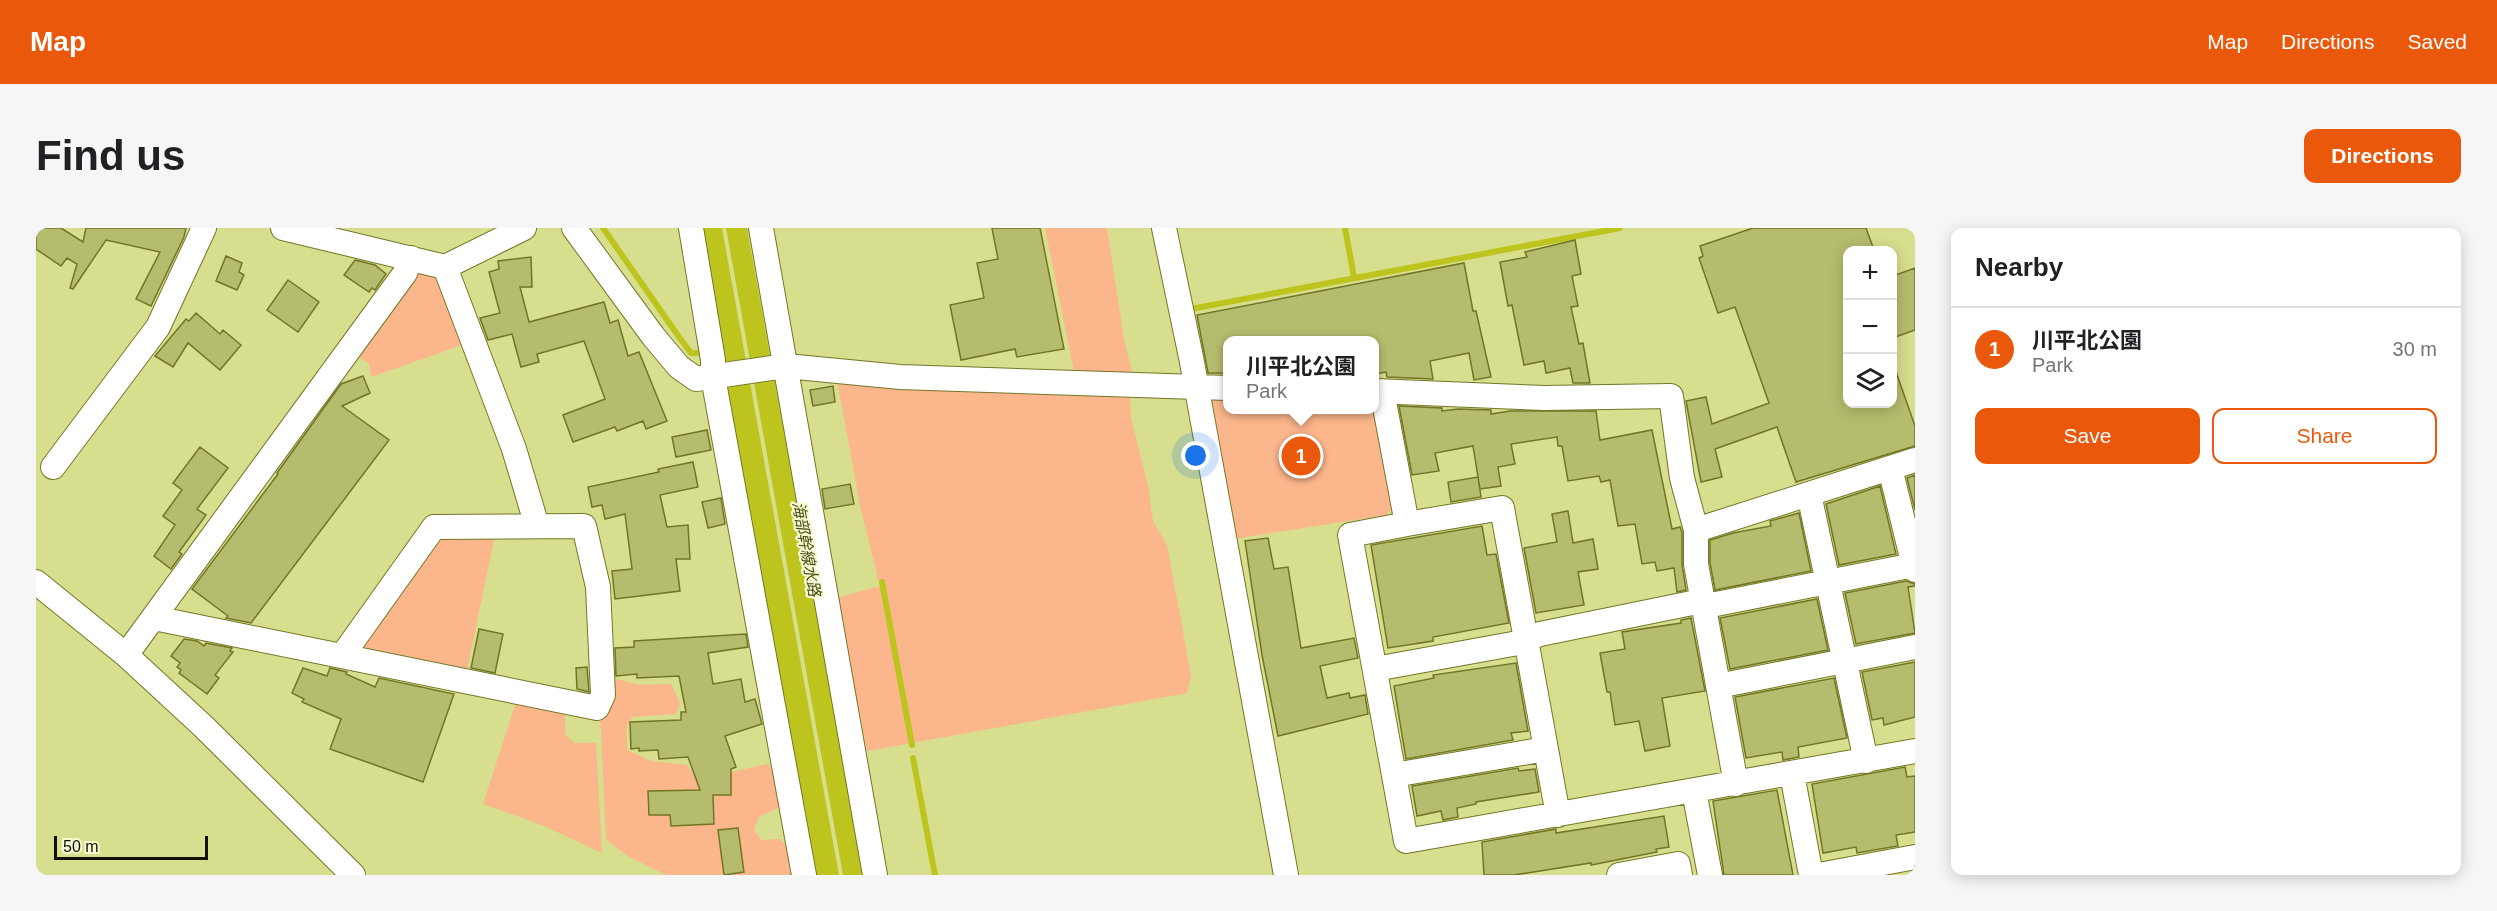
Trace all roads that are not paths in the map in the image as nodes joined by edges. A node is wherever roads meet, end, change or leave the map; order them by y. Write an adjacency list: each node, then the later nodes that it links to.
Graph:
1 (204, 228): 17 (street)
2 (283, 228): 8 (street)
3 (524, 228): 9 (street)
4 (574, 228): 11 (street)
5 (691, 228): 11 (street)
6 (761, 228): 10 (street)
7 (1164, 228): 12 (street)
8 (411, 258): 9 (street); 27 (street)
9 (445, 267): 21 (street)
10 (782, 367): 11 (street); 12 (street); 46 (street)
11 (713, 377): 45 (street)
12 (1195, 387): 13 (street); 47 (street)
13 (1223, 388)
14 (1379, 391): 22 (street)
15 (1379, 396): 20 (street)
16 (1915, 460): 18 (street)
17 (53, 467)
18 (1890, 468): 19 (street); 23 (street)
19 (1809, 494): 22 (street); 25 (street)
20 (1407, 524): 28 (street); 33 (street)
21 (537, 526): 31 (street); 31 (street)
22 (1696, 530): 26 (street)
23 (1914, 568): 25 (street)
24 (36, 582): 30 (street)
25 (1828, 582): 26 (street); 32 (street)
26 (1703, 604): 28 (street); 34 (street)
27 (154, 618): 30 (street); 31 (street)
28 (1526, 640): 33 (street); 35 (street)
29 (1915, 647): 32 (street)
30 (126, 655): 44 (street)
31 (342, 656)
32 (1845, 661): 34 (street); 37 (street)
33 (1375, 669): 39 (street)
34 (1718, 686): 40 (street)
35 (1546, 749): 39 (street); 42 (street)
36 (1915, 752): 37 (street)
37 (1866, 761): 38 (street)
38 (1792, 774): 40 (street); 51 (street)
39 (1394, 775): 42 (street)
40 (1736, 784): 41 (street)
41 (1694, 791): 42 (street); 50 (street)
42 (1558, 815)
43 (1915, 857): 52 (street)
44 (353, 875)
45 (804, 875)
46 (875, 875)
47 (1286, 875)
48 (1619, 875): 49 (street)
49 (1680, 875)
50 (1710, 875)
51 (1811, 875)
52 (1819, 875)

